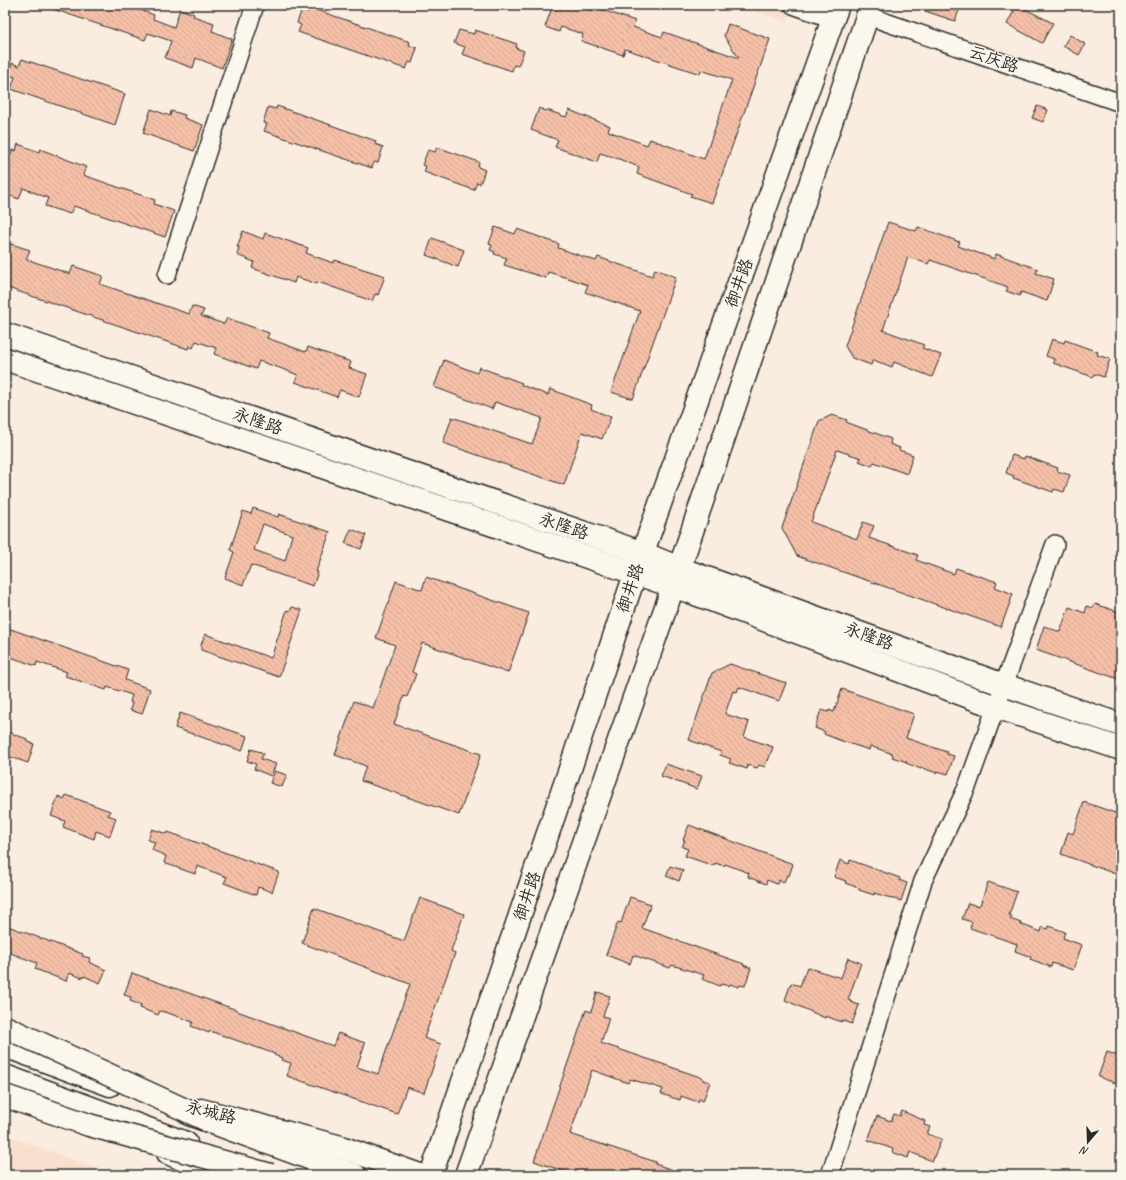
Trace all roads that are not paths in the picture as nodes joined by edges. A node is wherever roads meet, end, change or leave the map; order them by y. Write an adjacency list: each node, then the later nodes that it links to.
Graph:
1 (254, 5): 6 (street)
2 (794, 5): 4 (street)
3 (869, 10): 5 (street, 云庆路); 12 (main road, 御井路)
4 (836, 12): 10 (main road, 御井路)
5 (1121, 103)
6 (167, 274)
7 (5, 334): 10 (main road, 永隆路)
8 (5, 359): 11 (main road, 永隆路)
9 (1055, 544): 13 (street)
10 (643, 553): 11 (main road, 御井路); 12 (main road, 永隆路)
11 (635, 574): 12 (main road, 永隆路); 28 (main road, 御井路)
12 (676, 578): 13 (main road, 永隆路); 14 (main road, 永隆路); 29 (main road, 御井路)
13 (1004, 685): 14 (street); 15 (main road, 永隆路)
14 (996, 707): 16 (main road, 永隆路); 30 (street)
15 (1121, 725)
16 (1121, 749)
17 (5, 1027): 23 (main road, bridge)
18 (5, 1043): 27 (main road, 永城路)
19 (5, 1046): 23 (main road, bridge)
20 (5, 1076): 25 (main road, bridge)
21 (5, 1084): 24 (main road)
22 (5, 1096): 25 (main road, bridge)
23 (206, 1120): 26 (main road)
24 (216, 1175)
25 (272, 1175)
26 (355, 1175)
27 (420, 1175)
28 (432, 1175)
29 (466, 1175)
30 (830, 1175)

